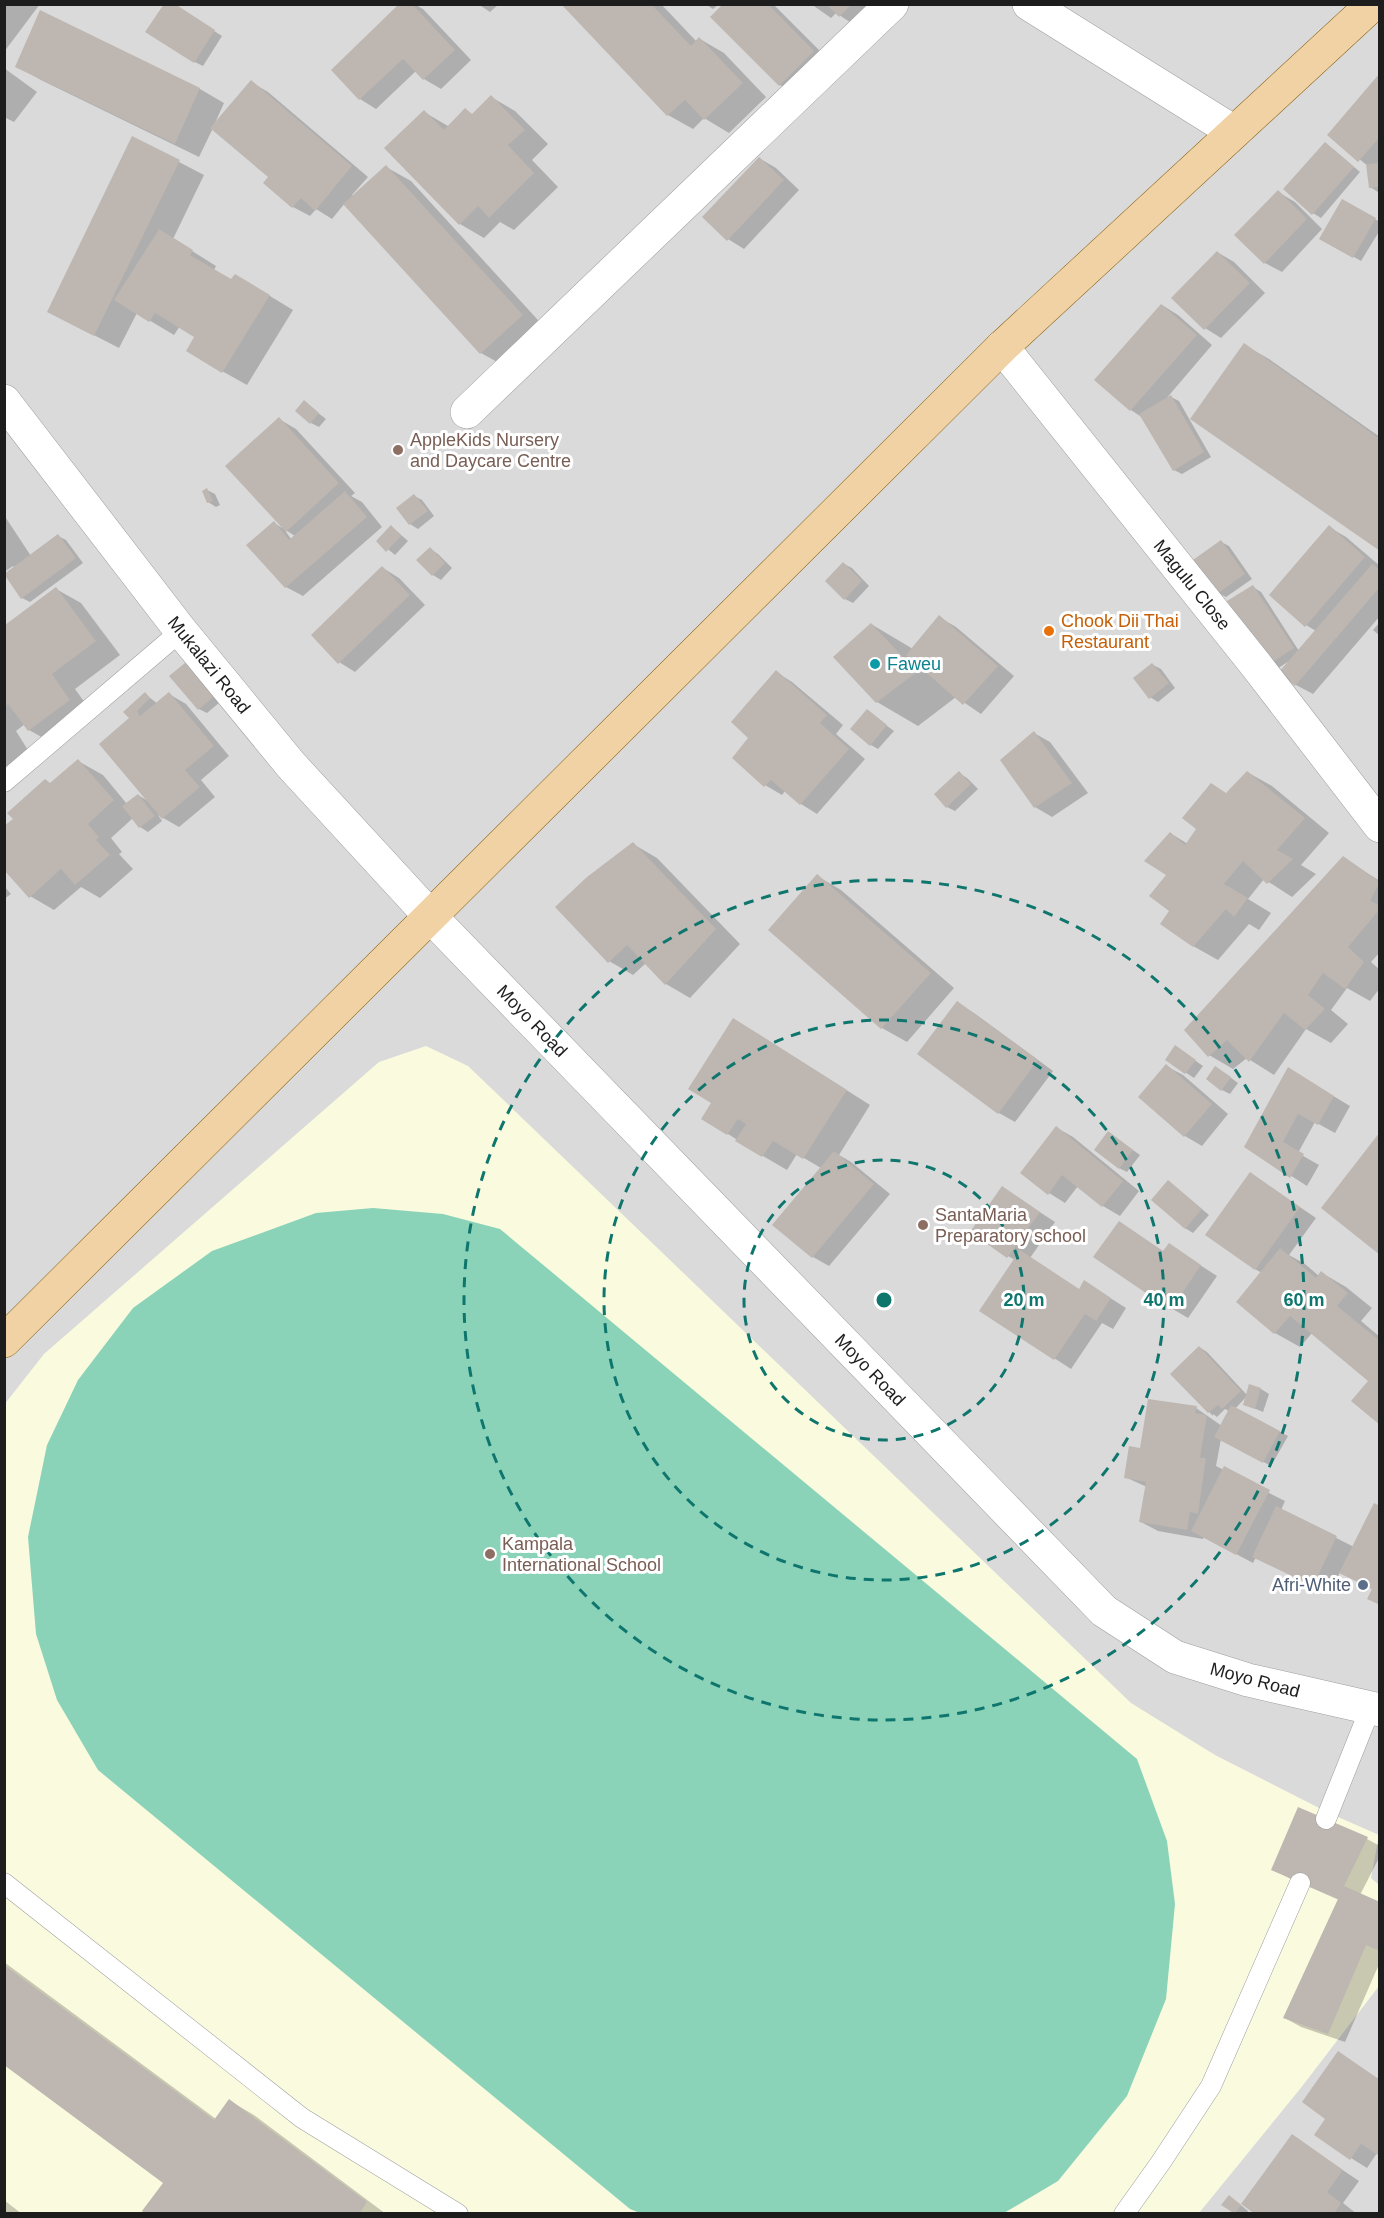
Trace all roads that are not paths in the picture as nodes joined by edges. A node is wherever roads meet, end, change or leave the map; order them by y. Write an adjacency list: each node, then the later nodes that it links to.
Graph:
1 (892, 4): 7 (street)
2 (1029, 4): 4 (street)
3 (1373, 4): 4 (main road)
4 (1234, 132): 5 (main road)
5 (1002, 346): 10 (street, Magulu Close); 11 (main road)
6 (4, 401): 8 (street, Mukalazi Road)
7 (467, 412)
8 (181, 631): 9 (lane); 11 (street, Mukalazi Road)
9 (4, 782)
10 (1380, 826)
11 (430, 916): 12 (main road); 13 (street, Moyo Road)
12 (4, 1341)
13 (1375, 1710): 14 (lane)
14 (1326, 1819)
15 (4, 1883): 17 (lane)
16 (1300, 1883): 18 (lane)
17 (459, 2214)
18 (1124, 2214)

